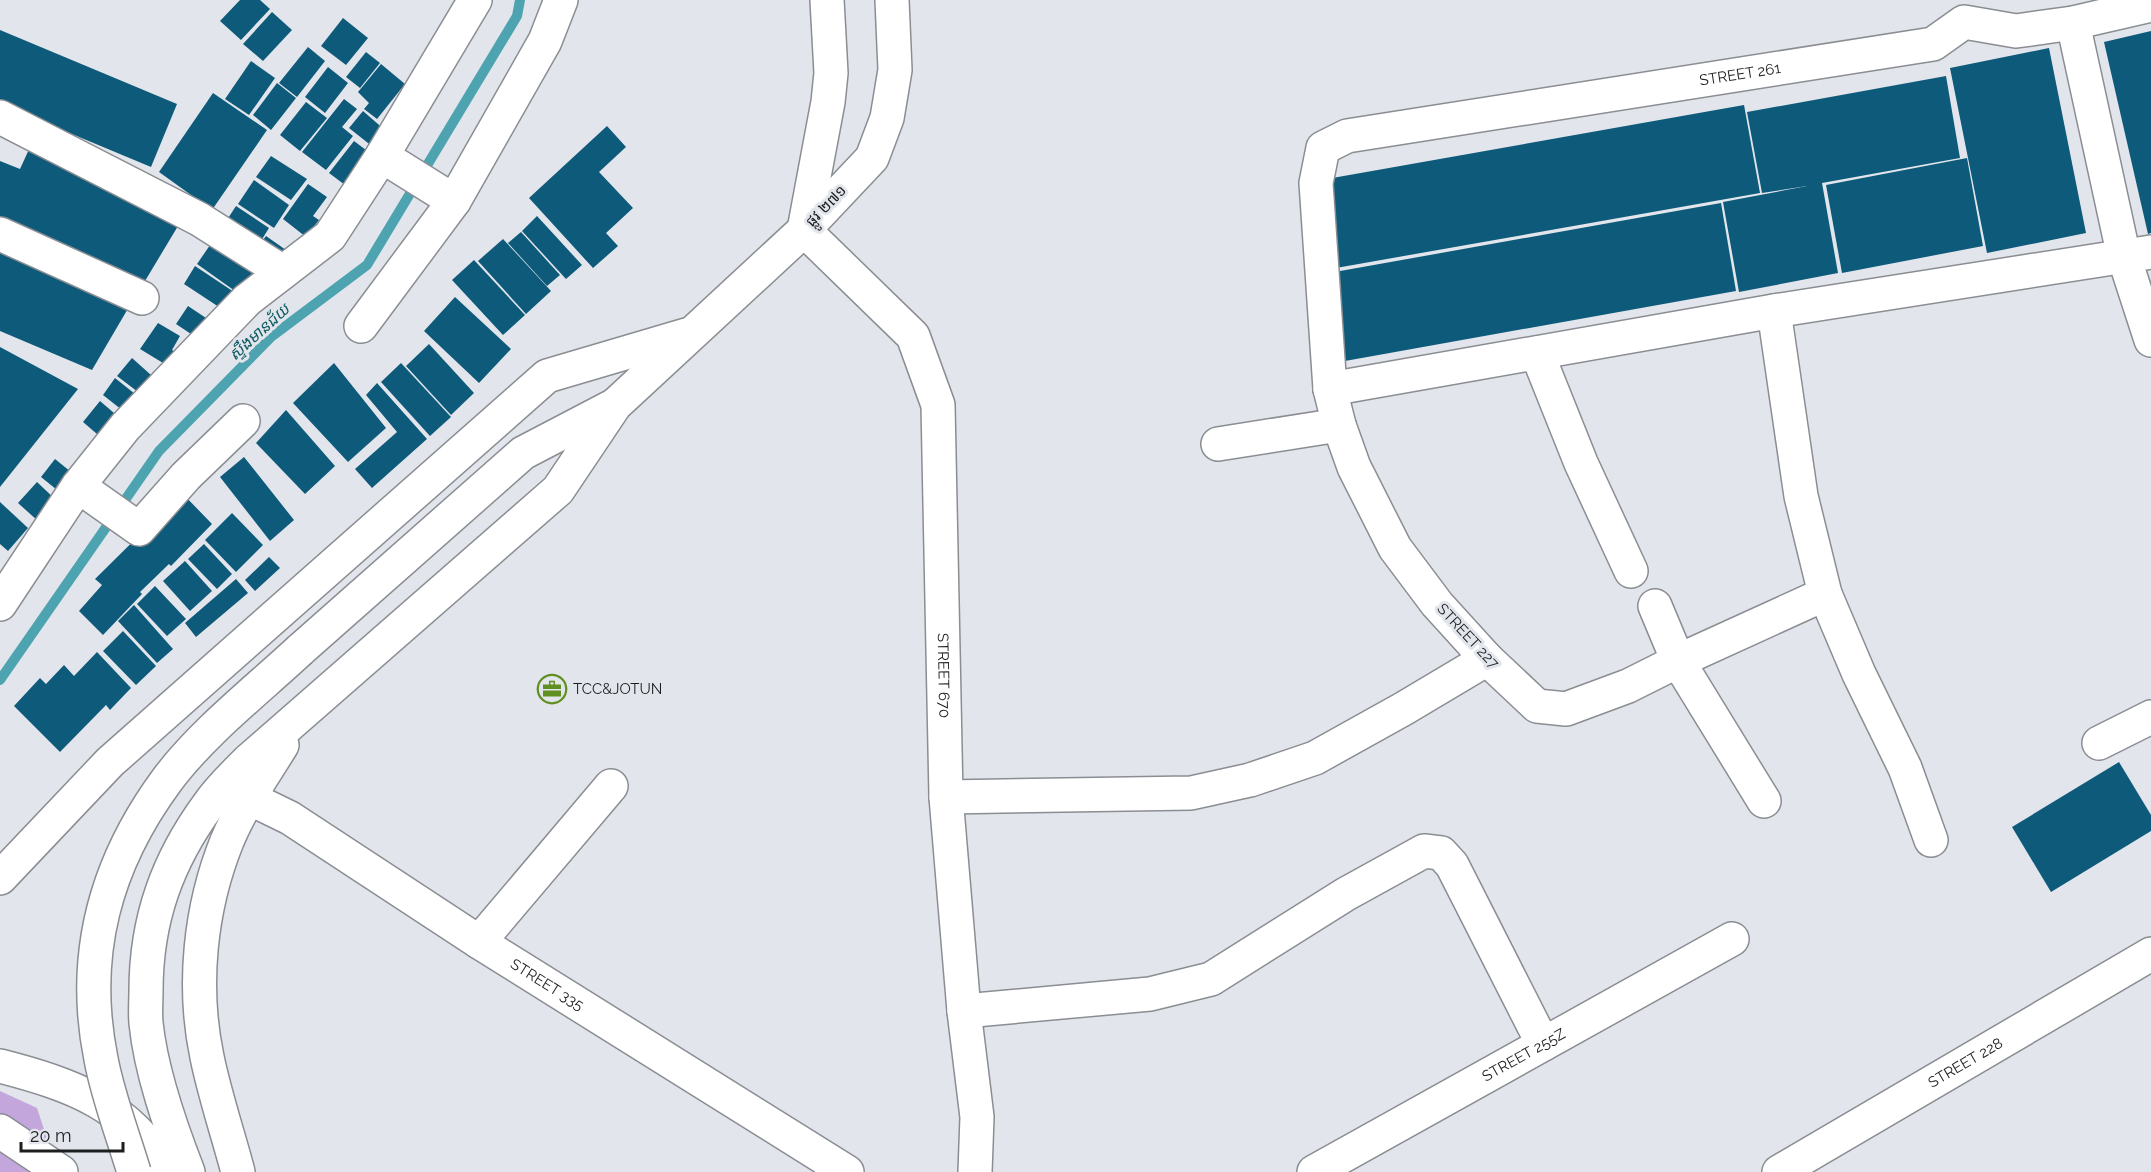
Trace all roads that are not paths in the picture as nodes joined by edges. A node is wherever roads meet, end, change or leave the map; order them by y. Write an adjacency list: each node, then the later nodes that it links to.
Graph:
1 (475, 0): 10 (street)
2 (561, 0): 11 (street)
3 (827, 0): 12 (street, ផ្លូវ ២៧១)
4 (892, 0): 12 (street, ផ្លូវ ២៧១)
5 (2151, 5): 7 (street, STREET 261)
6 (1960, 11): 7 (street, STREET 261); 9 (street, STREET 261)
7 (2073, 23): 14 (street)
8 (0, 117): 15 (street)
9 (1323, 148): 22 (street, STREET 227)
10 (391, 162): 11 (street); 15 (street)
11 (445, 195): 18 (street)
12 (804, 230): 19 (street); 38 (street, STREET 670)
13 (0, 234): 16 (street)
14 (2137, 255): 17 (street); 20 (street)
15 (283, 272): 27 (street)
16 (142, 298)
17 (1774, 311): 21 (street); 29 (street)
18 (361, 326)
19 (693, 333): 23 (street); 42 (street)
20 (2151, 340)
21 (1537, 353): 22 (street); 28 (street)
22 (1330, 389): 25 (street, STREET 227)
23 (615, 405): 34 (street); 51 (street, bridge)
24 (243, 421): 27 (street)
25 (1339, 425): 26 (street); 32 (street, STREET 227)
26 (1218, 444)
27 (86, 492): 30 (street)
28 (1631, 572)
29 (1825, 594): 33 (street, STREET 227); 41 (street)
30 (0, 604)
31 (1655, 606): 33 (street)
32 (1487, 659): 33 (street, STREET 227); 38 (street)
33 (1678, 661): 40 (street)
34 (303, 711): 39 (street); 53 (street)
35 (2151, 717): 36 (street)
36 (2099, 743)
37 (611, 786): 44 (street)
38 (946, 797): 46 (street, STREET 670)
39 (249, 798): 44 (street, STREET 335); 54 (street)
40 (1764, 801)
41 (1931, 840)
42 (0, 878)
43 (1732, 939): 47 (street, STREET 255Z)
44 (479, 942): 55 (street, STREET 335)
45 (2151, 954): 58 (street, STREET 228)
46 (964, 1011): 47 (street); 56 (street, STREET 670)
47 (1543, 1044): 57 (street, STREET 255Z)
48 (0, 1066): 52 (street)
49 (0, 1131): 50 (street)
50 (61, 1172)
51 (134, 1172)
52 (168, 1172)
53 (188, 1172)
54 (238, 1172)
55 (847, 1172)
56 (975, 1172)
57 (1314, 1172)
58 (1779, 1172)

